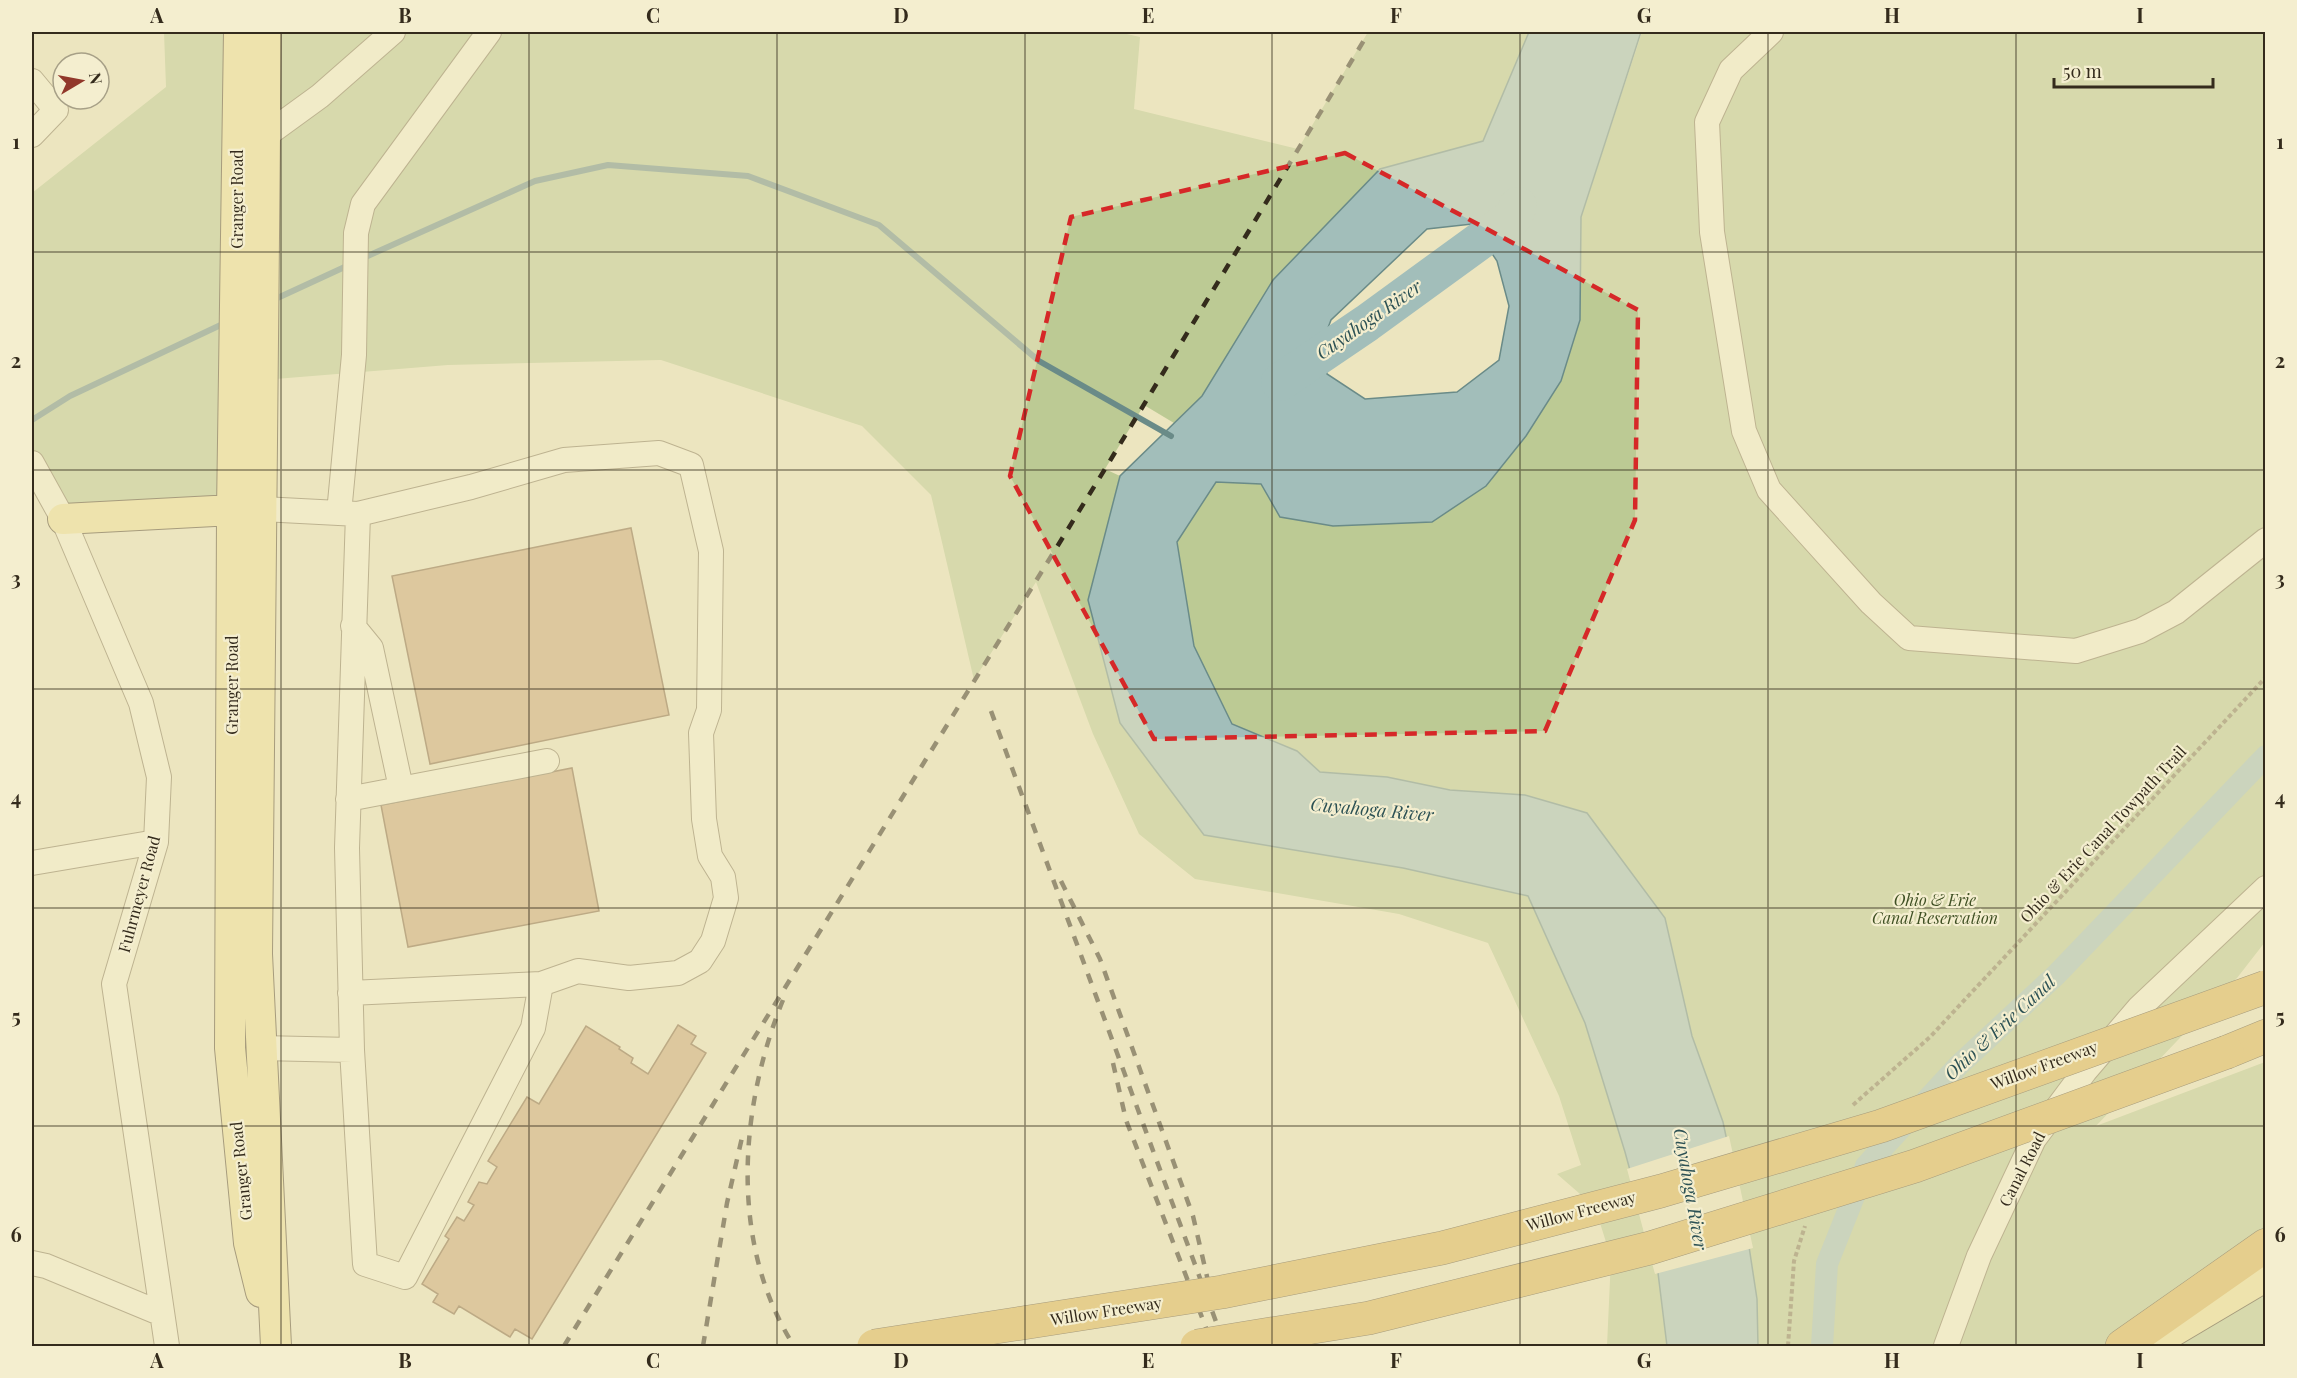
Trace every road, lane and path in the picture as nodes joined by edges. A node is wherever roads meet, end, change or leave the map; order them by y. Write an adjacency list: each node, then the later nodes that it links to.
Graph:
1 (239, 32): 8 (main road, Granger Road)
2 (267, 32): 8 (main road, Granger Road)
3 (393, 32): 8 (street)
4 (489, 32): 12 (street)
5 (1771, 32): 14 (street)
6 (32, 81): 7 (street)
7 (32, 135)
8 (252, 137): 10 (main road, Granger Road); 11 (main road, Granger Road)
9 (32, 463): 13 (street, Fuhrmeyer Road)
10 (262, 509): 11 (main road); 12 (street); 29 (main road, Granger Road)
11 (232, 510): 13 (main road); 28 (main road, Granger Road)
12 (348, 513): 15 (street); 24 (street)
13 (63, 519): 20 (street, Fuhrmeyer Road)
14 (2265, 540)
15 (354, 626): 18 (street); 19 (street)
16 (2265, 677): 31 (path, Ohio & Erie Canal Towpath Trail)
17 (547, 761): 18 (street)
18 (401, 788): 19 (street)
19 (348, 800): 26 (street)
20 (156, 842): 22 (street); 36 (street, Fuhrmeyer Road)
21 (32, 849): 22 (street)
22 (43, 861)
23 (2265, 888): 42 (street, Canal Road)
24 (541, 984): 26 (street); 30 (street)
25 (2265, 987): 39 (highway, Willow Freeway, bridge)
26 (350, 993): 30 (street)
27 (2265, 1036): 40 (highway, bridge)
28 (230, 1048): 29 (main road); 37 (main road, Granger Road)
29 (260, 1048): 30 (street); 37 (main road, Granger Road)
30 (352, 1050)
31 (1852, 1106)
32 (1808, 1216): 41 (path)
33 (2265, 1245): 43 (highway)
34 (32, 1263): 36 (street)
35 (2265, 1276): 44 (main road)
36 (162, 1314): 38 (street, Fuhrmeyer Road)
37 (275, 1341)
38 (167, 1347)
39 (874, 1347)
40 (1197, 1347)
41 (1788, 1347)
42 (1946, 1347)
43 (2122, 1347)
44 (2148, 1347)

